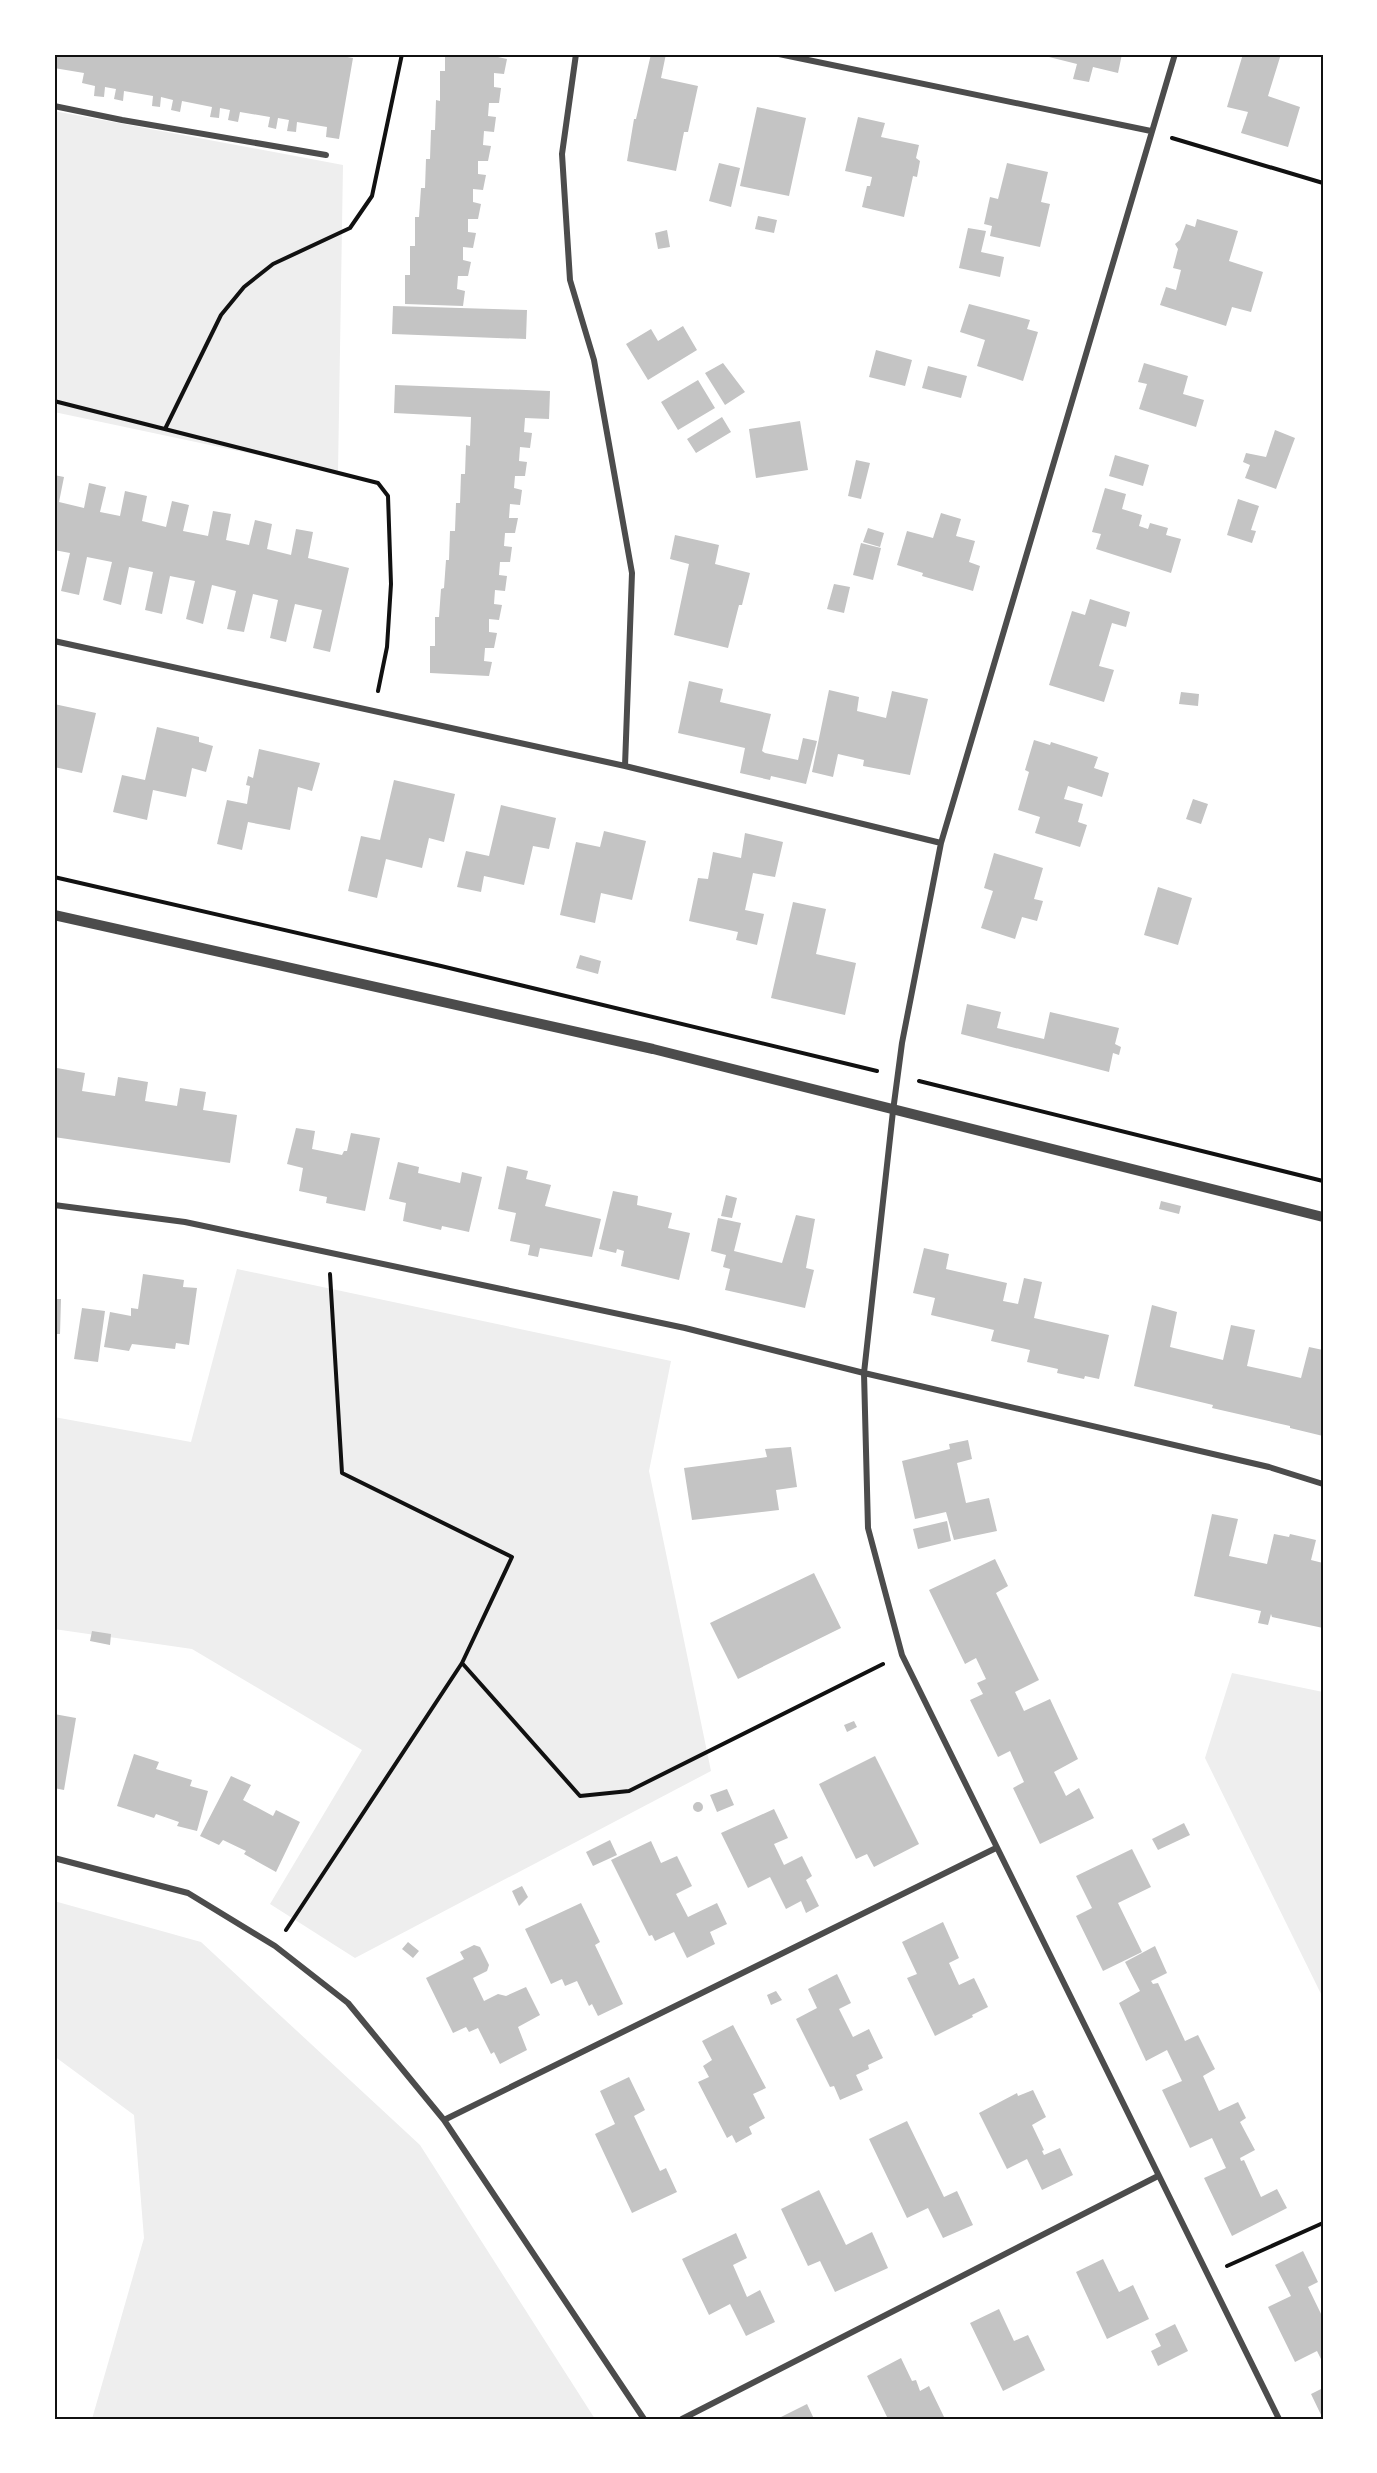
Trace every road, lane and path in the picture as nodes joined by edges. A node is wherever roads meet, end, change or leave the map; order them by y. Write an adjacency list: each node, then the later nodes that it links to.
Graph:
1 (402, 54): 10 (path)
2 (576, 54): 13 (street)
3 (779, 54): 6 (street)
4 (1175, 54): 6 (street)
5 (54, 106): 7 (street)
6 (1151, 131): 8 (path); 14 (street)
7 (326, 155)
8 (1323, 183)
9 (54, 401): 10 (path)
10 (165, 429): 12 (path)
11 (54, 641): 12 (street)
12 (374, 712): 13 (street)
13 (625, 766): 14 (street)
14 (941, 843): 17 (street)
15 (54, 878): 17 (path)
16 (54, 915): 18 (street)
17 (897, 1076): 18 (street); 19 (path)
18 (893, 1111): 21 (street); 23 (street)
19 (1323, 1181)
20 (54, 1205): 22 (street)
21 (1323, 1217)
22 (329, 1252): 23 (street); 26 (path)
23 (864, 1373): 24 (street); 25 (street)
24 (1323, 1484)
25 (903, 1654): 26 (path); 27 (street)
26 (462, 1663): 29 (path)
27 (996, 1848): 30 (street); 31 (street)
28 (54, 1858): 29 (street)
29 (275, 1946): 30 (street)
30 (444, 2120): 34 (street)
31 (1158, 2176): 33 (street); 35 (street)
32 (1323, 2223): 33 (path)
33 (1207, 2275): 36 (street)
34 (644, 2419)
35 (682, 2419)
36 (1279, 2419)

